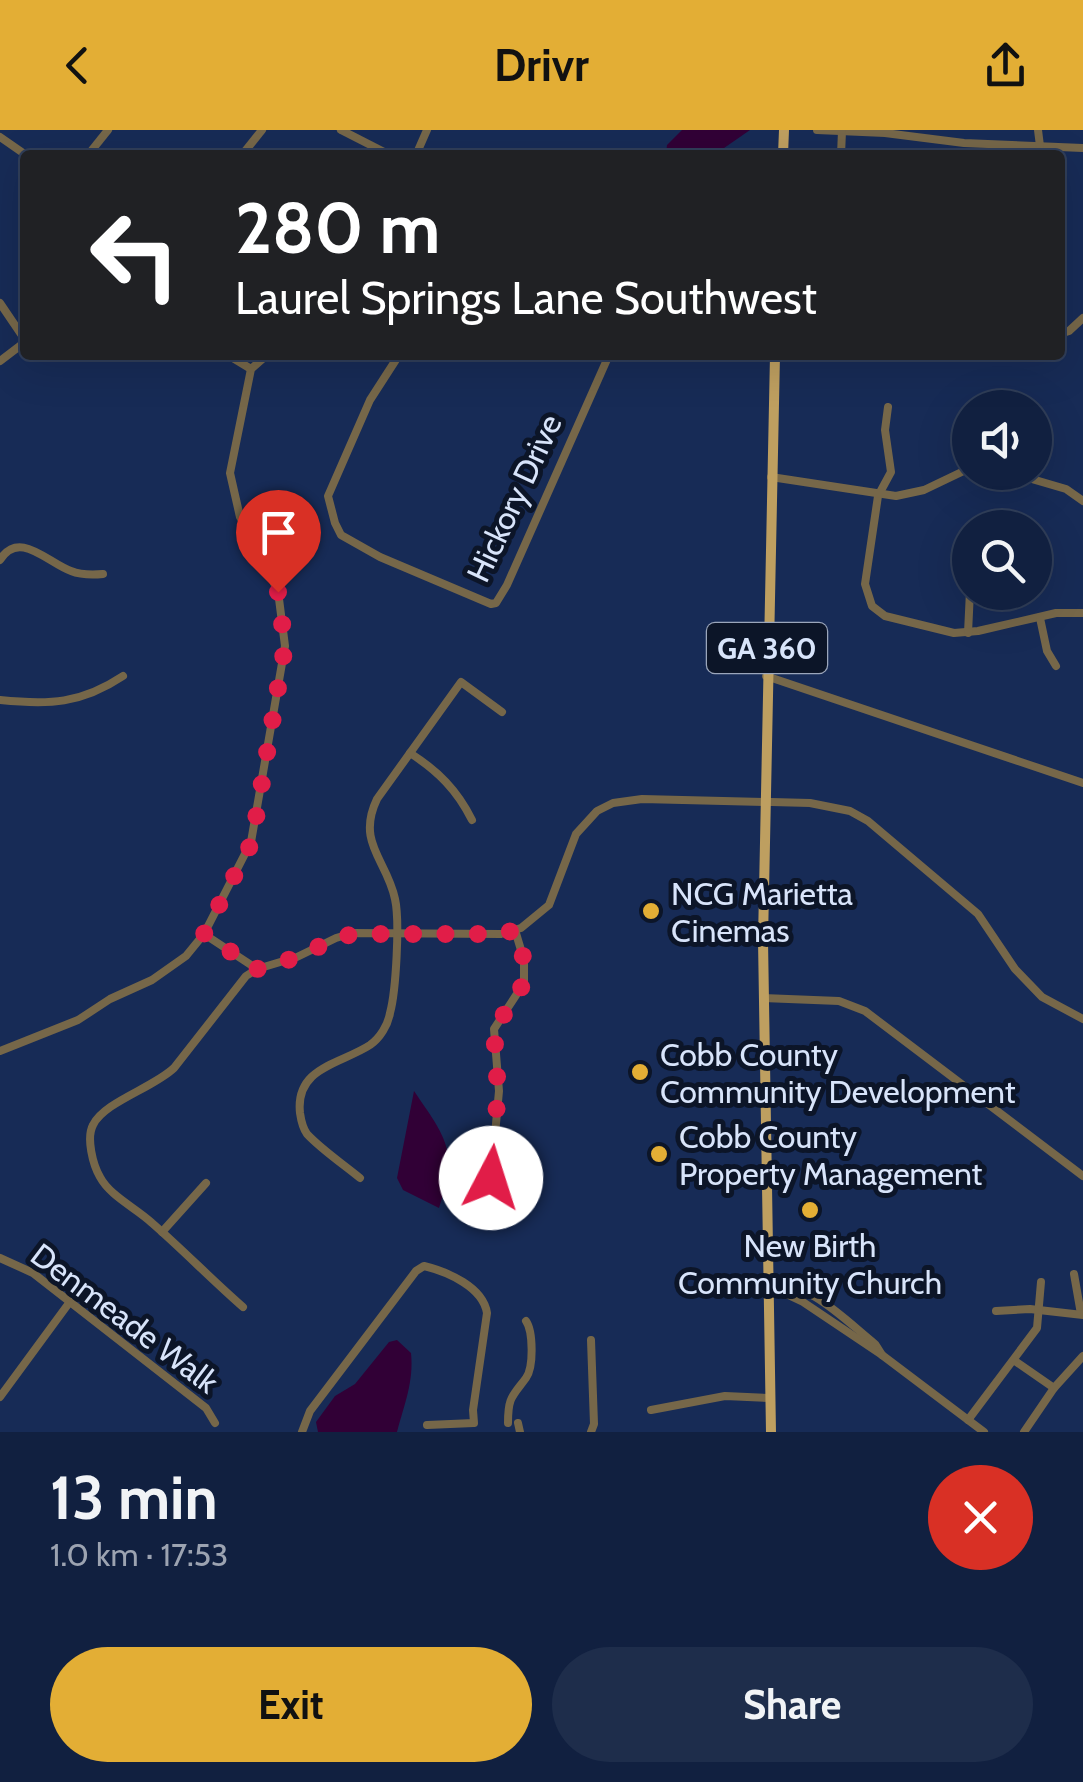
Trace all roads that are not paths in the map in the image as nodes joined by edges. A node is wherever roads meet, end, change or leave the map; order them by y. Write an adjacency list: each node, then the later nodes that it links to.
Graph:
1 (108, 130): 9 (street)
2 (262, 130): 10 (street)
3 (341, 130): 11 (street)
4 (818, 130): 6 (street)
5 (1035, 130): 7 (street)
6 (842, 131): 7 (street)
7 (1036, 148): 8 (street)
8 (1083, 148)
9 (92, 150)
10 (246, 150)
11 (380, 150)
12 (0, 304): 13 (street)
13 (20, 334)
14 (20, 345): 20 (street)
15 (236, 360): 21 (street)
16 (261, 360): 21 (street)
17 (395, 360): 18 (street, Hickory Drive)
18 (607, 360)
19 (775, 360): 24 (main road, GA 360)
20 (0, 361)
21 (251, 369): 45 (street)
22 (888, 407): 26 (street)
23 (952, 476): 26 (street)
24 (771, 477): 26 (street); 36 (main road, GA 360)
25 (1052, 484): 27 (street)
26 (878, 496): 33 (street)
27 (1083, 502)
28 (0, 560): 29 (street)
29 (103, 574)
30 (969, 610): 33 (street)
31 (1083, 613): 32 (street)
32 (1040, 618): 33 (street); 34 (street)
33 (968, 632)
34 (1056, 666)
35 (123, 676): 37 (street)
36 (766, 676): 40 (street); 41 (main road, GA 360)
37 (0, 700)
38 (502, 712): 39 (street)
39 (410, 752): 42 (street); 44 (street)
40 (1083, 783)
41 (765, 802): 43 (street); 47 (main road, GA 360); 48 (street)
42 (472, 820)
43 (515, 930): 44 (street); 53 (street)
44 (395, 932): 46 (street); 51 (street)
45 (204, 934): 46 (street); 49 (street)
46 (257, 969): 54 (street)
47 (764, 998): 50 (street); 58 (main road, GA 360)
48 (1083, 1019)
49 (0, 1051)
50 (1083, 1176)
51 (360, 1178)
52 (206, 1183): 54 (street)
53 (516, 1212)
54 (162, 1232): 60 (street)
55 (0, 1258): 59 (street, Denmeade Walk)
56 (1074, 1274): 63 (street)
57 (1040, 1282): 61 (street)
58 (766, 1288): 70 (main road, GA 360); 72 (street)
59 (69, 1303): 69 (street); 73 (street, Denmeade Walk)
60 (243, 1307)
61 (1039, 1310): 62 (street); 63 (street); 67 (street)
62 (996, 1311)
63 (1082, 1314)
64 (526, 1321): 74 (street)
65 (591, 1340): 76 (street)
66 (1083, 1356): 68 (street)
67 (1015, 1361): 68 (street); 72 (street)
68 (1054, 1388): 80 (street)
69 (0, 1398)
70 (770, 1398): 71 (street); 78 (main road, GA 360)
71 (651, 1410)
72 (968, 1420): 79 (street)
73 (215, 1423)
74 (508, 1423)
75 (427, 1425): 77 (street)
76 (593, 1428)
77 (302, 1432)
78 (771, 1432)
79 (984, 1432)
80 (1024, 1432)

